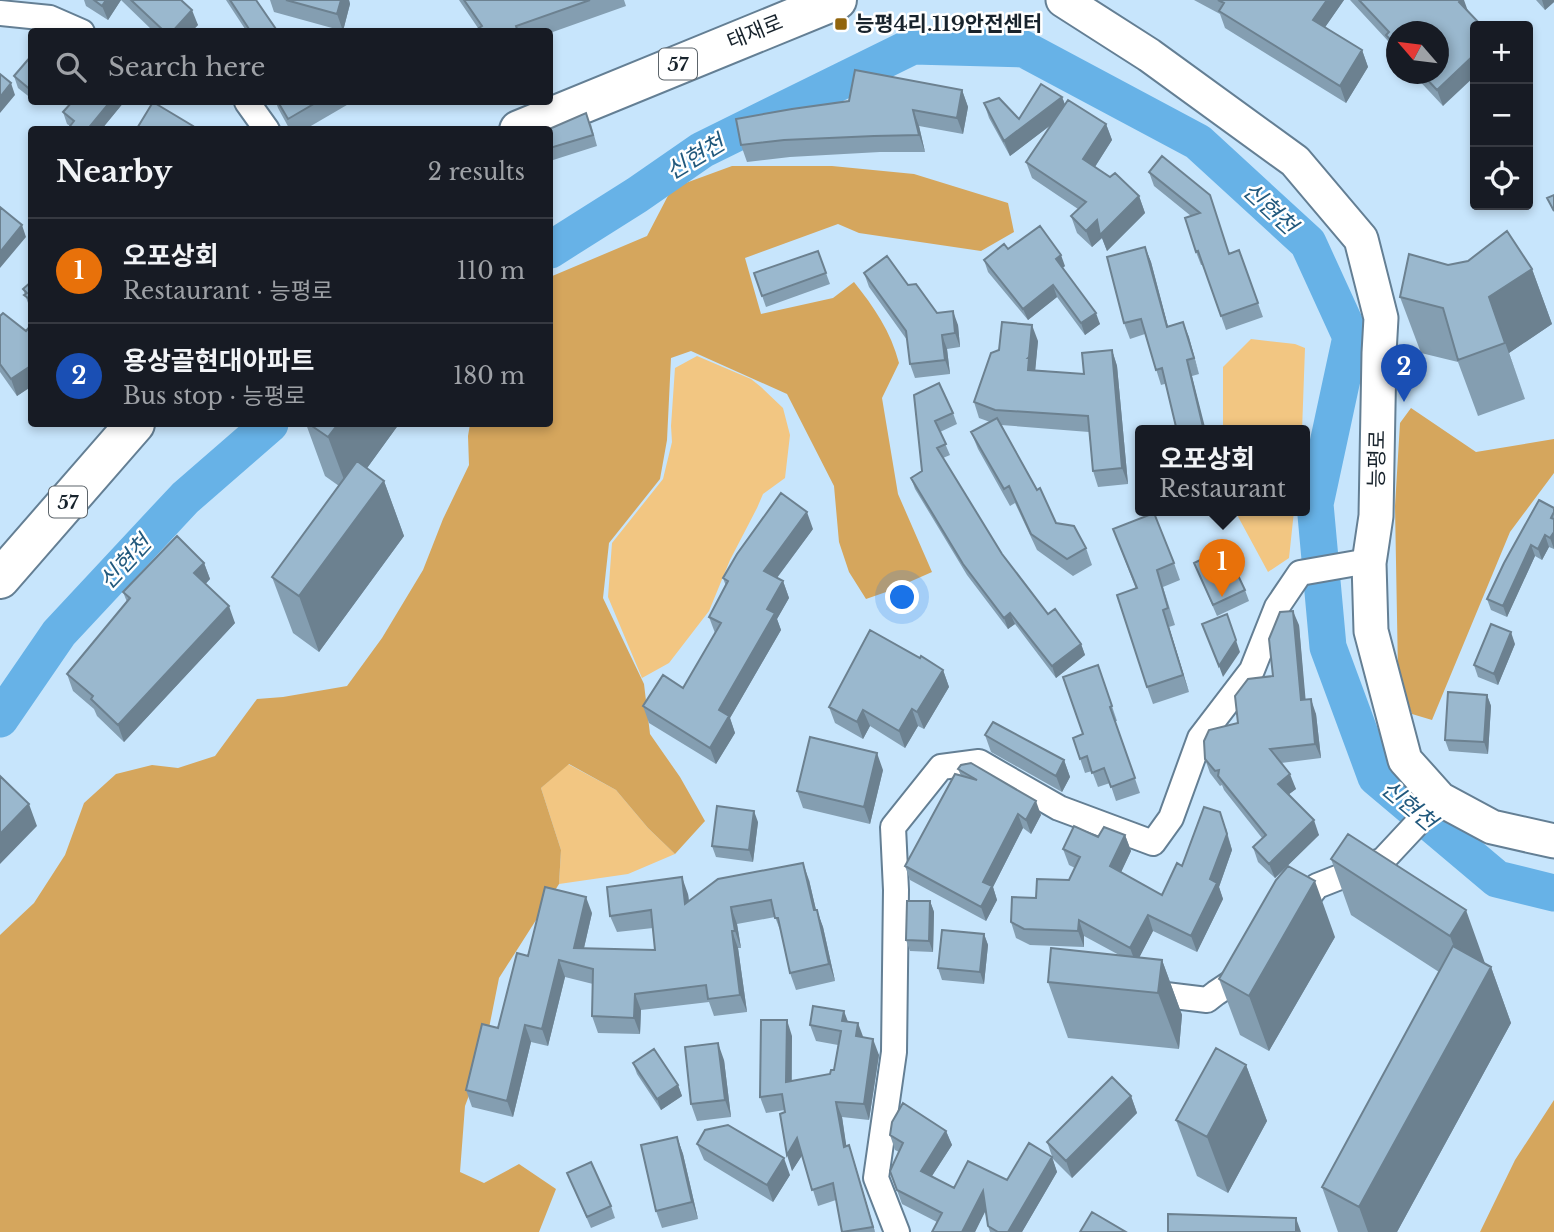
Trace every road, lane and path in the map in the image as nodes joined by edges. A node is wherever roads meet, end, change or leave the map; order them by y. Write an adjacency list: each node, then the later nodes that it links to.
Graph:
1 (786, 0): 7 (main road, 태재로 / 57)
2 (836, 0): 12 (main road, 태재로 / 57)
3 (1063, 0): 15 (main road, 능평로)
4 (48, 9): 5 (street); 6 (street)
5 (0, 13)
6 (76, 28)
7 (553, 102)
8 (249, 105): 10 (street)
9 (545, 105): 11 (main road, 태재로 / 57)
10 (264, 126)
11 (497, 126)
12 (529, 126)
13 (120, 427): 16 (main road, 57)
14 (132, 427): 17 (main road, 57)
15 (1363, 563): 18 (main road, 능평로); 23 (street)
16 (0, 564)
17 (0, 579)
18 (1439, 800): 19 (main road, 능평로); 20 (street)
19 (1554, 841)
20 (1283, 929)
21 (1265, 951): 22 (street)
22 (1114, 988)
23 (897, 1232)

